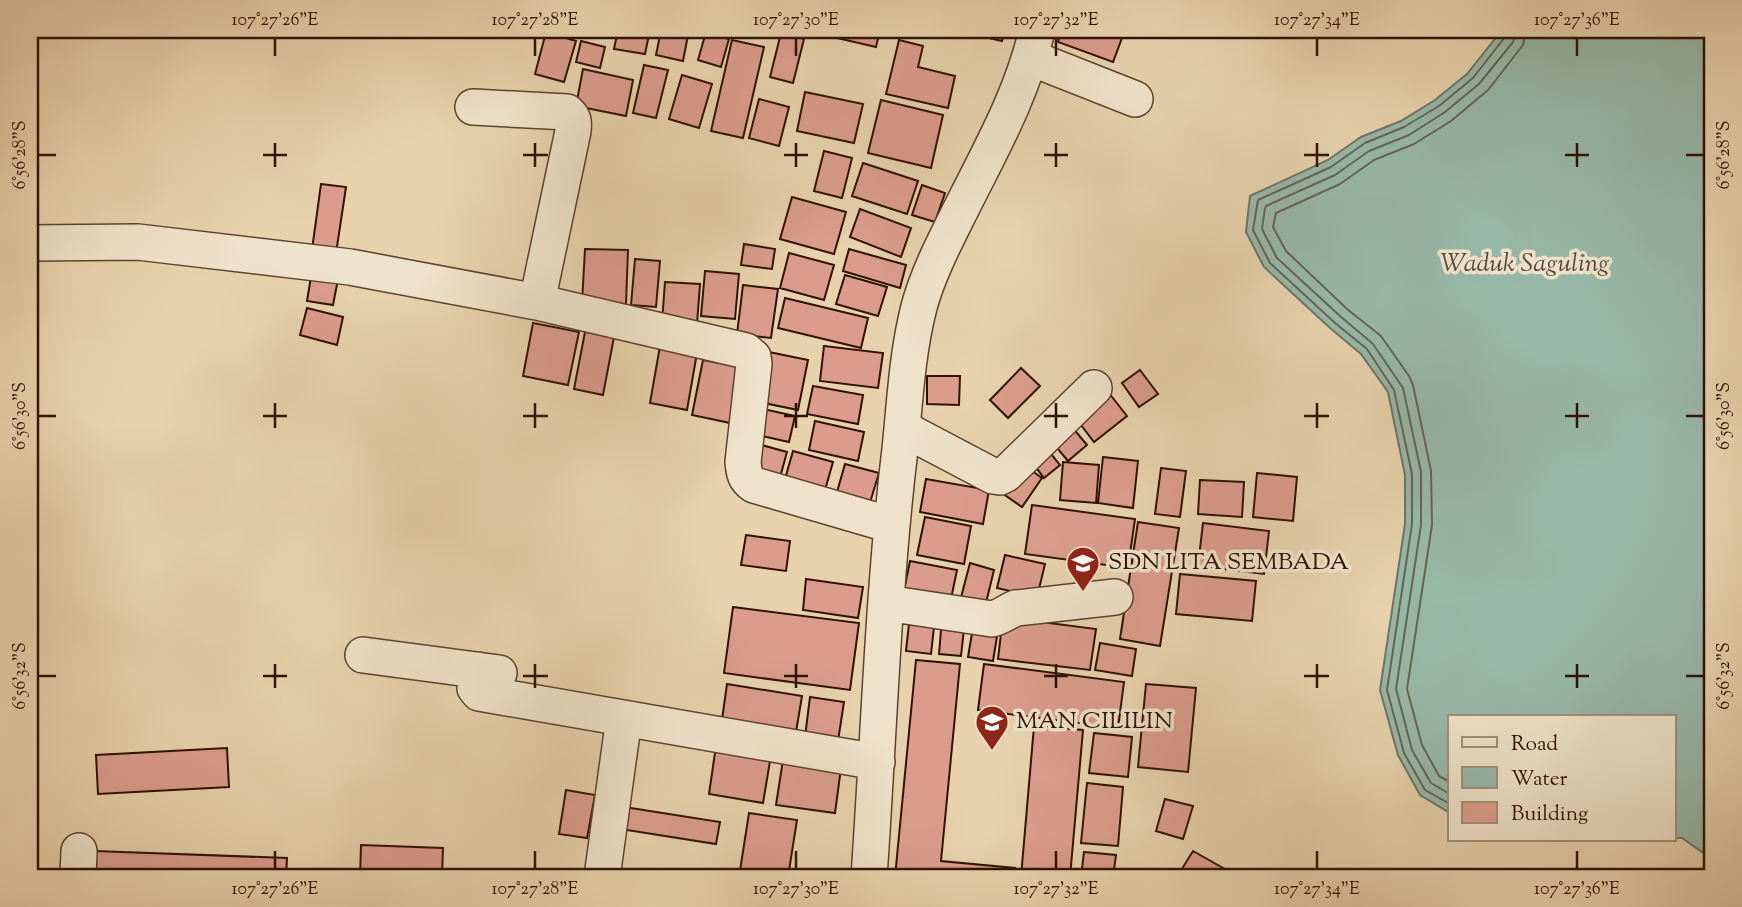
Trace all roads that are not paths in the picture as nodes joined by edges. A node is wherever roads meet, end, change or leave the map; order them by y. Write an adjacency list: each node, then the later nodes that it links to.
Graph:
1 (1034, 44): 2 (street); 7 (street)
2 (1136, 99)
3 (473, 107): 5 (street)
4 (30, 243): 5 (street)
5 (537, 302): 8 (street)
6 (1094, 388): 7 (street)
7 (902, 428): 8 (street)
8 (891, 525): 10 (street)
9 (1115, 597): 10 (street)
10 (886, 603): 13 (street)
11 (363, 655): 12 (street)
12 (624, 718): 13 (street); 14 (street)
13 (877, 762): 15 (street)
14 (603, 877)
15 (869, 877)

